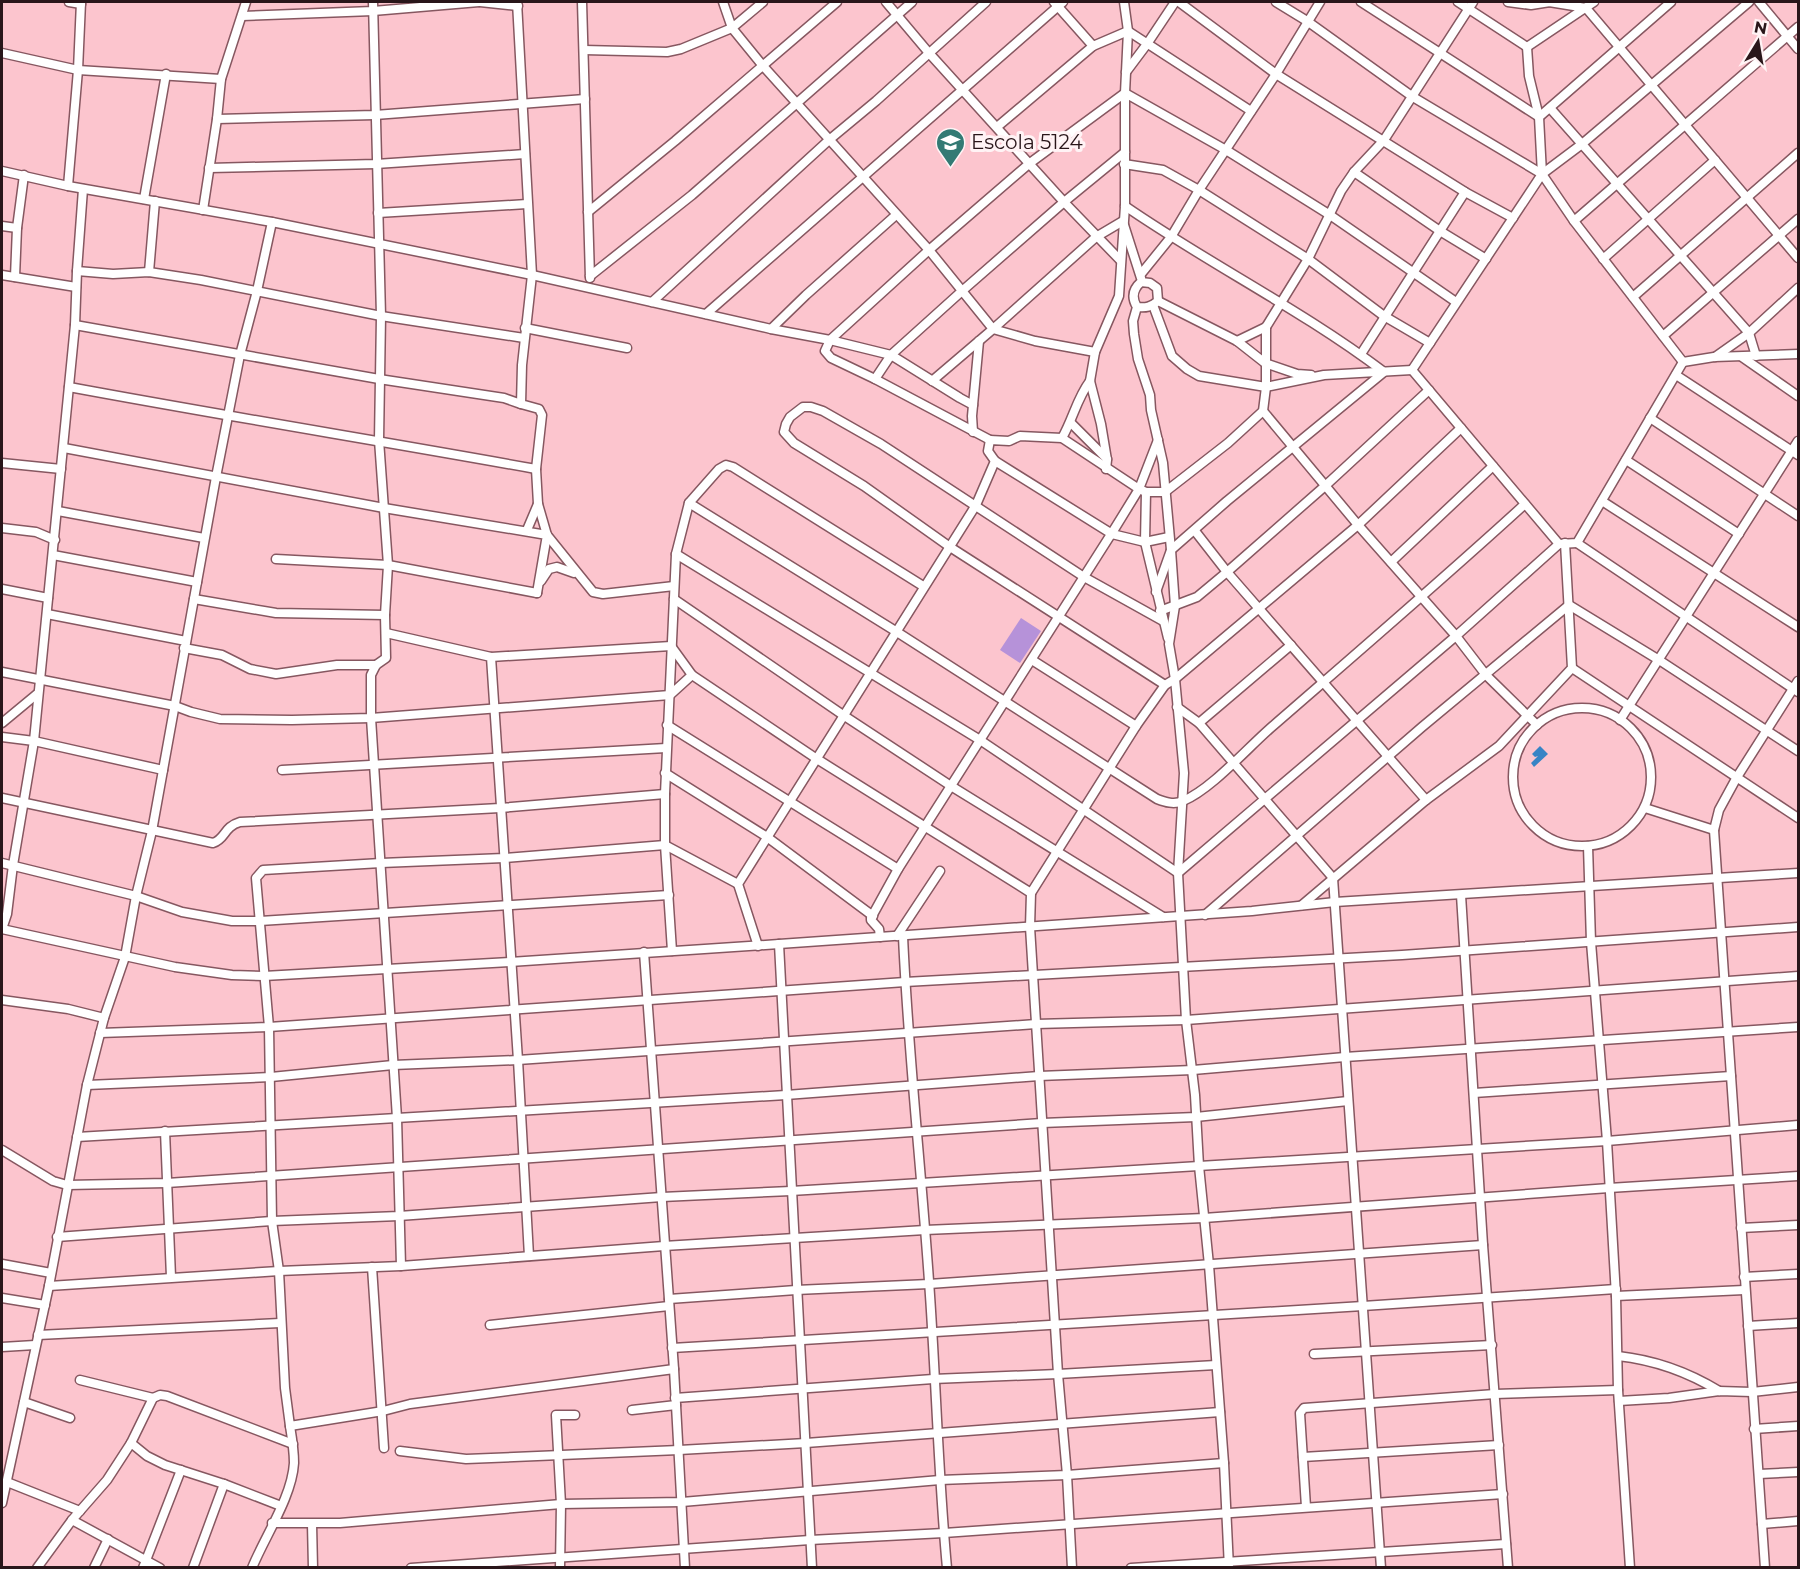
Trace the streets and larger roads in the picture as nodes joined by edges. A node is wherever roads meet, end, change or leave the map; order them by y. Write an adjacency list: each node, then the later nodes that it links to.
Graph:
1 (69, 2): 23 (street)
2 (246, 2): 30 (street)
3 (479, 2): 25 (street); 28 (street)
4 (582, 2): 41 (street)
5 (723, 2): 33 (street)
6 (763, 2): 33 (street)
7 (837, 2): 45 (street)
8 (886, 2): 29 (street)
9 (912, 2): 29 (street)
10 (986, 2): 43 (street)
11 (1124, 2): 34 (street)
12 (1177, 2): 36 (street); 49 (street)
13 (1276, 2): 31 (street)
14 (1320, 2): 31 (street)
15 (1361, 2): 44 (street)
16 (1458, 2): 26 (street)
17 (1508, 2): 18 (street)
18 (1550, 2): 27 (street)
19 (1594, 2): 27 (street)
20 (1671, 2): 39 (street)
21 (1749, 2): 51 (street)
22 (1759, 2): 35 (street)
23 (81, 3): 46 (street)
24 (1058, 3): 37 (street); 52 (street)
25 (518, 4): 57 (street)
26 (1471, 5): 38 (street); 44 (street)
27 (1586, 5): 38 (street); 39 (street)
28 (373, 6): 30 (street); 60 (street)
29 (897, 14): 43 (street); 56 (street)
30 (242, 16): 50 (street)
31 (1307, 21): 49 (street); 54 (street)
32 (1798, 27): 35 (street)
33 (732, 28): 41 (street); 45 (street)
34 (1128, 31): 36 (street); 37 (street); 47 (street)
35 (1788, 36): 40 (street); 63 (street)
36 (1147, 44): 47 (street); 59 (street)
37 (1093, 45): 64 (street)
38 (1527, 47): 61 (street)
39 (1619, 47): 51 (street); 58 (street)
40 (1798, 49)
41 (584, 50): 55 (street)
42 (2, 53): 46 (street)
43 (929, 53): 52 (street); 65 (street)
44 (1440, 53): 54 (street); 61 (street)
45 (763, 66): 56 (street); 94 (street)
46 (78, 70): 48 (street); 83 (street)
47 (1126, 72): 53 (street)
48 (166, 74): 50 (street); 88 (street)
49 (1276, 74): 59 (street); 66 (street)
50 (221, 79): 62 (street)
51 (1651, 84): 63 (street); 67 (street)
52 (963, 89): 64 (street); 81 (street)
53 (1125, 93): 68 (street); 69 (street); 73 (street)
54 (1413, 97): 66 (street); 79 (street)
55 (585, 99): 57 (street); 94 (street)
56 (796, 103): 65 (street); 123 (street)
57 (522, 104): 60 (street); 71 (street)
58 (1550, 108): 61 (street); 67 (street)
59 (1251, 111): 68 (street)
60 (375, 115): 62 (street); 74 (street)
61 (1539, 117): 79 (street)
62 (217, 119): 76 (street)
63 (1685, 125): 72 (street); 82 (street)
64 (998, 127): 73 (street)
65 (829, 140): 81 (street); 133 (street)
66 (1384, 141): 78 (street); 86 (street)
67 (1582, 144): 79 (street); 82 (street)
68 (1226, 150): 85 (street); 97 (street)
69 (1125, 152): 75 (street); 90 (street)
70 (1798, 153): 87 (street)
71 (525, 154): 74 (street); 91 (street)
72 (1715, 160): 87 (street); 100 (street)
73 (1030, 163): 90 (street); 111 (street)
74 (376, 164): 76 (street); 95 (street)
75 (1124, 164): 85 (street); 92 (street)
76 (209, 168): 93 (street)
77 (2, 171): 80 (street)
78 (1354, 172): 97 (street); 106 (street)
79 (1542, 174): 98 (street); 102 (street)
80 (24, 175): 83 (street); 105 (street)
81 (864, 177): 96 (street); 138 (street)
82 (1616, 185): 100 (street); 102 (street)
83 (68, 186): 84 (street)
84 (83, 189): 88 (street); 118 (street)
85 (1199, 190): 109 (street); 114 (street)
86 (1465, 192): 98 (street); 106 (street)
87 (1748, 198): 107 (street); 112 (street)
88 (144, 200): 89 (street)
89 (155, 201): 93 (street); 119 (street)
90 (1064, 202): 108 (street); 130 (street)
91 (527, 204): 95 (street); 122 (street)
92 (1125, 206): 101 (street); 109 (street)
93 (203, 210): 103 (street)
94 (588, 212): 123 (street)
95 (378, 213): 110 (street)
96 (896, 215): 111 (street); 144 (street)
97 (1329, 215): 114 (street); 120 (street)
98 (1513, 218): 115 (street)
99 (1798, 219): 107 (street)
100 (1648, 220): 112 (street); 116 (street)
101 (1123, 221): 108 (street); 117 (street); 125 (street)
102 (1574, 221): 116 (street)
103 (272, 222): 110 (street); 129 (street)
104 (2, 226): 105 (street)
105 (17, 228): 124 (street)
106 (1440, 231): 115 (street); 120 (street)
107 (1780, 236): 113 (street); 131 (street)
108 (1096, 237): 117 (street); 145 (street)
109 (1171, 237): 125 (street); 136 (street)
110 (379, 244): 122 (street); 139 (street)
111 (929, 250): 130 (street); 149 (street)
112 (1679, 255): 131 (street); 132 (street)
113 (1798, 258)
114 (1308, 259): 136 (street); 140 (street)
115 (1485, 259): 134 (street)
116 (1603, 259): 132 (street)
117 (1120, 261): 154 (street)
118 (77, 271): 119 (street); 126 (street)
119 (149, 272): 129 (street)
120 (1412, 274): 134 (street); 140 (street)
121 (2, 275): 124 (street)
122 (532, 275): 127 (street); 143 (street)
123 (590, 276): 127 (street)
124 (15, 277): 126 (street)
125 (1141, 278): 135 (street); 137 (street)
126 (76, 287): 141 (street)
127 (590, 287): 133 (street)
128 (1798, 288): 146 (street)
129 (257, 291): 139 (street); 157 (street)
130 (962, 291): 145 (street); 158 (street)
131 (1714, 293): 146 (street); 147 (street)
132 (1633, 297): 147 (street)
133 (652, 302): 138 (street)
134 (1456, 302): 152 (street)
135 (1155, 303): 137 (street); 151 (street); 173 (street)
136 (1281, 303): 142 (street); 155 (street)
137 (1137, 307): 186 (street)
138 (706, 314): 144 (street)
139 (381, 316): 148 (street); 168 (street)
140 (1384, 316): 152 (street); 155 (street)
141 (75, 325): 157 (street); 172 (street)
142 (1266, 327): 151 (street); 163 (street)
143 (525, 328): 148 (street); 153 (street)
144 (771, 329): 149 (street)
145 (993, 329): 150 (street); 154 (street)
146 (1749, 333): 160 (street); 161 (street)
147 (1663, 336): 162 (street)
148 (524, 338): 176 (street)
149 (830, 340): 158 (street); 169 (street)
150 (979, 341): 170 (street); 177 (street)
151 (1237, 341): 163 (street)
152 (1430, 343): 164 (street)
153 (627, 348)
154 (1095, 352): 171 (street)
155 (1361, 354): 165 (street)
156 (1798, 354): 160 (street)
157 (240, 355): 168 (street); 179 (street)
158 (891, 356): 169 (street); 170 (street)
159 (1741, 356): 160 (street); 161 (street); 175 (street)
160 (1756, 356)
161 (1714, 357): 162 (street)
162 (1683, 362): 167 (street)
163 (1265, 363): 166 (street); 173 (street)
164 (1412, 370): 165 (street); 174 (street)
165 (1384, 372): 166 (street); 189 (street)
166 (1324, 375): 173 (street)
167 (1676, 375): 180 (street); 191 (street)
168 (379, 379): 176 (street); 187 (street)
169 (875, 380): 183 (street)
170 (932, 381): 177 (street)
171 (1090, 381): 181 (street); 195 (street)
172 (69, 387): 179 (street); 190 (street)
173 (1266, 387): 178 (street)
174 (1429, 390): 182 (street); 200 (street)
175 (1798, 396)
176 (521, 404): 198 (street)
177 (973, 405): 183 (street)
178 (1263, 411): 189 (street); 202 (street)
179 (228, 417): 187 (street); 199 (street)
180 (1650, 418): 192 (street); 203 (street)
181 (1071, 423): 184 (street); 195 (street)
182 (1461, 428): 196 (street); 212 (street)
183 (973, 432): 185 (street)
184 (1062, 438): 185 (street); 195 (street)
185 (990, 440): 193 (street)
186 (1158, 440): 201 (street); 202 (street)
187 (379, 441): 198 (street); 209 (street)
188 (1798, 441): 191 (street)
189 (1294, 446): 200 (street); 215 (street)
190 (64, 448): 197 (street); 199 (street)
191 (1795, 453): 203 (street)
192 (1626, 460): 204 (street); 217 (street)
193 (995, 461): 208 (street); 216 (street)
194 (2, 463): 197 (street)
195 (1107, 464): 201 (street)
196 (1493, 466): 207 (street); 230 (street)
197 (60, 469): 210 (street)
198 (536, 469): 206 (street)
199 (216, 477): 209 (street); 220 (street)
200 (1325, 486): 212 (street); 232 (street)
201 (1143, 490): 202 (street); 216 (street); 222 (street)
202 (1165, 492): 219 (street)
203 (1765, 493): 211 (street); 217 (street)
204 (1602, 501): 223 (street); 233 (street)
205 (689, 502): 227 (street); 237 (street); 256 (street)
206 (538, 504): 214 (street); 218 (street)
207 (1525, 504): 224 (street); 243 (street)
208 (975, 505): 225 (street); 225 (street); 234 (street)
209 (384, 508): 214 (street); 231 (street)
210 (58, 511): 220 (street); 221 (street)
211 (1798, 516)
212 (1358, 525): 230 (street); 248 (street)
213 (2, 528): 221 (street)
214 (527, 530): 218 (street)
215 (1195, 531): 226 (street); 232 (street)
216 (1112, 534): 222 (street); 234 (street)
217 (1739, 534): 233 (street)
218 (547, 535): 238 (street); 240 (street)
219 (1169, 537): 222 (street); 226 (street)
220 (204, 538): 235 (street)
221 (55, 540): 228 (street)
222 (1145, 542): 241 (street)
223 (1577, 543): 224 (street); 253 (street)
224 (1562, 544): 246 (street); 258 (street)
225 (950, 547): 237 (street); 252 (street)
226 (1171, 550): 241 (street); 247 (street)
227 (676, 554): 236 (street); 269 (street)
228 (53, 555): 235 (street); 242 (street)
229 (276, 559): 231 (street)
230 (1391, 562): 243 (street)
231 (388, 565): 240 (street); 251 (street)
232 (1227, 572): 247 (street); 248 (street)
233 (1714, 573): 253 (street); 255 (street)
234 (1084, 577): 252 (street); 254 (street)
235 (197, 582): 244 (street)
236 (674, 586): 238 (street); 245 (street)
237 (923, 586): 256 (street)
238 (588, 588): 240 (street)
239 (2, 589): 242 (street)
240 (537, 592)
241 (1156, 592): 249 (street)
242 (48, 597): 250 (street)
243 (1423, 597): 258 (street); 274 (street)
244 (194, 599): 251 (street); 259 (street)
245 (674, 599): 262 (street); 284 (street)
246 (1569, 605): 265 (street); 267 (street); 271 (street)
247 (1175, 606): 249 (street); 260 (street)
248 (1259, 608): 261 (street); 273 (street)
249 (1160, 611): 254 (street)
250 (47, 614): 259 (street); 272 (street)
251 (385, 615): 257 (street)
252 (1059, 616): 264 (street); 275 (street)
253 (1685, 617): 265 (street); 276 (street)
254 (1163, 621): 260 (street)
255 (1798, 627)
256 (897, 632): 269 (street); 279 (street)
257 (386, 633): 263 (street); 266 (street)
258 (1456, 636): 271 (street); 287 (street)
259 (185, 644): 266 (street); 280 (street)
260 (1169, 644): 273 (street)
261 (1291, 645): 274 (street); 290 (street)
262 (671, 646): 263 (street); 270 (street); 278 (street)
263 (491, 657): 283 (street)
264 (1032, 660): 279 (street); 293 (street)
265 (1659, 660): 281 (street); 294 (street)
266 (376, 666): 286 (street)
267 (1572, 668): 281 (street); 285 (street)
268 (2, 672): 272 (street)
269 (871, 672): 284 (street); 296 (street)
270 (692, 675): 278 (street); 302 (street)
271 (1486, 675): 285 (street); 300 (street)
272 (39, 679): 277 (street); 280 (street)
273 (1175, 679): 275 (street); 282 (street)
274 (1324, 682): 287 (street); 303 (street)
275 (1165, 685): 293 (street)
276 (1797, 687): 294 (street)
277 (37, 694): 289 (street); 297 (street)
278 (670, 695): 283 (street); 291 (street)
279 (1005, 701): 296 (street); 305 (street)
280 (175, 706): 286 (street); 306 (street)
281 (1629, 706): 288 (street); 309 (street)
282 (1177, 707): 290 (street); 316 (street)
283 (494, 708): 286 (street); 301 (street)
284 (843, 716): 302 (street); 310 (street)
285 (1528, 717): 292 (street); 314 (street)
286 (370, 718): 304 (street)
287 (1358, 720): 300 (street); 313 (street)
288 (1620, 720): 292 (street); 319 (street)
289 (2, 723)
290 (1199, 723): 303 (street)
291 (667, 725): 298 (street); 315 (street)
292 (1537, 725): 329 (street)
293 (1136, 726): 305 (street)
294 (1767, 730): 299 (street); 309 (street)
295 (2, 737): 297 (street)
296 (980, 740): 310 (street); 320 (street)
297 (34, 741): 306 (street); 317 (street)
298 (666, 748): 301 (street); 308 (street)
299 (1798, 751)
300 (1389, 756): 314 (street); 326 (street)
301 (497, 758): 304 (street); 318 (street)
302 (817, 759): 315 (street); 323 (street)
303 (1234, 762): 313 (street); 316 (street)
304 (374, 764): 307 (street); 321 (street)
305 (1110, 768): 316 (street); 320 (street)
306 (163, 770): 325 (street)
307 (282, 770)
308 (666, 773): 311 (street); 327 (street)
309 (1737, 777): 322 (street); 324 (street)
310 (951, 786): 323 (street); 330 (street)
311 (665, 794): 318 (street); 328 (street)
312 (2, 798): 317 (street)
313 (1266, 799): 326 (street); 337 (street)
314 (1426, 800): 339 (street)
315 (789, 802): 327 (street); 335 (street)
316 (1182, 802): 337 (street)
317 (24, 803): 325 (street); 334 (street)
318 (500, 808): 321 (street); 331 (street)
319 (1645, 808): 324 (street); 329 (street)
320 (1083, 809): 330 (street); 337 (street)
321 (377, 816): 325 (street); 333 (street)
322 (1798, 818)
323 (926, 827): 335 (street); 343 (street)
324 (1714, 830): 340 (street)
325 (152, 831): 346 (street)
326 (1297, 836): 339 (street); 351 (street)
327 (767, 837): 341 (street); 352 (street)
328 (665, 845): 331 (street); 341 (street); 344 (street)
329 (1588, 846): 342 (street)
330 (1057, 850): 343 (street); 354 (street)
331 (504, 858): 333 (street); 348 (street)
332 (2, 862): 334 (street)
333 (381, 863): 350 (street); 355 (street)
334 (12, 865): 346 (street); 358 (street)
335 (898, 868): 352 (street)
336 (940, 871): 360 (street)
337 (1178, 873): 353 (street)
338 (1798, 873): 340 (street)
339 (1333, 878): 347 (street); 349 (street)
340 (1717, 879): 342 (street); 359 (street)
341 (738, 884): 364 (street)
342 (1588, 888): 345 (street); 362 (street)
343 (1031, 893): 356 (street)
344 (669, 895): 348 (street); 366 (street)
345 (1461, 895): 347 (street); 365 (street)
346 (136, 896): 355 (street); 368 (street)
347 (1335, 902): 349 (street); 369 (street)
348 (507, 904): 350 (street); 370 (street)
349 (1301, 906): 351 (street)
350 (384, 913): 355 (street); 372 (street)
351 (1205, 915): 353 (street)
352 (873, 916): 361 (street)
353 (1181, 916): 354 (street); 371 (street)
354 (1164, 918): 356 (street)
355 (260, 921): 374 (street)
356 (1030, 927): 360 (street); 373 (street)
357 (1798, 927): 359 (street)
358 (2, 929): 368 (street)
359 (1721, 933): 362 (street); 376 (street)
360 (900, 936): 361 (street); 377 (street)
361 (880, 938): 363 (street)
362 (1591, 942): 365 (street); 378 (street)
363 (778, 944): 364 (street); 379 (street)
364 (758, 946): 366 (street)
365 (1463, 950): 369 (street); 380 (street)
366 (672, 951): 367 (street)
367 (644, 952): 370 (street); 382 (street)
368 (125, 957): 374 (street); 385 (street)
369 (1337, 959): 371 (street); 383 (street)
370 (510, 962): 372 (street); 384 (street)
371 (1183, 967): 373 (street); 387 (street)
372 (386, 969): 374 (street); 386 (street)
373 (1033, 974): 377 (street); 388 (street)
374 (264, 976): 389 (street)
375 (1798, 976): 376 (street)
376 (1725, 981): 378 (street); 393 (street)
377 (905, 982): 379 (street); 392 (street)
378 (1595, 990): 380 (street); 394 (street)
379 (780, 992): 382 (street); 395 (street)
380 (1467, 999): 383 (street); 396 (street)
381 (2, 1000): 385 (street)
382 (648, 1000): 384 (street); 397 (street)
383 (1342, 1008): 387 (street); 398 (street)
384 (514, 1010): 386 (street); 399 (street)
385 (104, 1018): 391 (street)
386 (389, 1019): 389 (street); 400 (street)
387 (1186, 1020): 388 (street); 401 (street)
388 (1036, 1024): 392 (street); 402 (street)
389 (269, 1027): 391 (street); 404 (street)
390 (1798, 1027): 393 (street)
391 (100, 1033): 405 (street)
392 (908, 1033): 395 (street); 406 (street)
393 (1728, 1033): 394 (street); 403 (street)
394 (1598, 1041): 396 (street); 407 (street)
395 (784, 1042): 397 (street); 409 (street)
396 (1471, 1049): 398 (street); 408 (street)
397 (652, 1051): 399 (street); 411 (street)
398 (1346, 1057): 401 (street); 410 (street)
399 (518, 1060): 400 (street); 412 (street)
400 (393, 1065): 404 (street); 414 (street)
401 (1193, 1070): 402 (street); 413 (street)
402 (1039, 1076): 406 (street); 415 (street)
403 (1731, 1076): 407 (street); 419 (street)
404 (271, 1077): 405 (street); 417 (street)
405 (87, 1084): 421 (street)
406 (913, 1085): 409 (street); 420 (street)
407 (1602, 1085): 408 (street); 422 (street)
408 (1474, 1093): 425 (street)
409 (786, 1095): 411 (street); 423 (street)
410 (1348, 1101): 413 (street); 427 (street)
411 (656, 1102): 412 (street); 424 (street)
412 (520, 1109): 414 (street); 428 (street)
413 (1196, 1117): 415 (street); 430 (street)
414 (397, 1118): 417 (street); 429 (street)
415 (1042, 1124): 420 (street); 431 (street)
416 (1798, 1125): 419 (street)
417 (270, 1126): 418 (street); 432 (street)
418 (165, 1131): 421 (street); 435 (street)
419 (1736, 1131): 422 (street); 434 (street)
420 (918, 1132): 423 (street); 436 (street)
421 (76, 1137): 437 (street)
422 (1607, 1141): 425 (street); 438 (street)
423 (789, 1142): 424 (street); 439 (street)
424 (658, 1148): 428 (street); 440 (street)
425 (1478, 1148): 427 (street); 441 (street)
426 (2, 1150): 437 (street)
427 (1352, 1157): 430 (street); 443 (street)
428 (523, 1159): 429 (street); 442 (street)
429 (398, 1166): 432 (street); 444 (street)
430 (1199, 1166): 431 (street); 445 (street)
431 (1045, 1174): 436 (street); 448 (street)
432 (270, 1175): 435 (street); 446 (street)
433 (1798, 1176): 434 (street)
434 (1738, 1179): 438 (street); 450 (street)
435 (167, 1182): 437 (street); 449 (street)
436 (922, 1182): 439 (street); 451 (street)
437 (67, 1185): 452 (street)
438 (1609, 1188): 441 (street); 472 (street)
439 (791, 1191): 440 (street); 453 (street)
440 (662, 1197): 442 (street); 455 (street)
441 (1480, 1198): 443 (street); 454 (street)
442 (526, 1206): 444 (street); 457 (street)
443 (1355, 1206): 445 (street); 456 (street)
444 (399, 1216): 446 (street); 460 (street)
445 (1204, 1218): 448 (street); 459 (street)
446 (272, 1221): 449 (street); 462 (street)
447 (1798, 1225): 450 (street)
448 (1048, 1226): 451 (street); 465 (street)
449 (171, 1227): 452 (street); 466 (street)
450 (1741, 1228): 467 (street)
451 (925, 1230): 453 (street); 468 (street)
452 (57, 1237): 463 (street)
453 (794, 1239): 455 (street); 470 (street)
454 (1483, 1245): 456 (street); 473 (street)
455 (664, 1246): 457 (street); 475 (street)
456 (1359, 1255): 459 (street); 477 (street)
457 (529, 1256): 460 (street)
458 (2, 1264): 463 (street)
459 (1209, 1265): 465 (street); 478 (street)
460 (401, 1266): 461 (street)
461 (372, 1267): 462 (street); 511 (street)
462 (279, 1270): 466 (street); 479 (street)
463 (51, 1273): 469 (street)
464 (1798, 1274): 467 (street)
465 (1053, 1275): 468 (street); 480 (street)
466 (171, 1277): 469 (street)
467 (1744, 1277): 471 (street)
468 (929, 1284): 470 (street); 484 (street)
469 (49, 1286): 476 (street)
470 (796, 1290): 475 (street); 486 (street)
471 (1744, 1290): 472 (street); 483 (street)
472 (1616, 1293): 473 (street); 493 (street)
473 (1488, 1297): 477 (street); 488 (street)
474 (2, 1298): 476 (street)
475 (669, 1303): 482 (street); 490 (street)
476 (45, 1305): 485 (street)
477 (1362, 1306): 478 (street); 491 (street)
478 (1213, 1316): 480 (street); 494 (street)
479 (280, 1323): 485 (street); 516 (street)
480 (1054, 1323): 484 (street); 496 (street)
481 (1798, 1323): 483 (street)
482 (490, 1325)
483 (1748, 1326): 503 (street)
484 (931, 1332): 486 (street); 497 (street)
485 (38, 1335): 487 (street)
486 (799, 1341): 490 (street); 500 (street)
487 (35, 1345): 489 (street); 507 (street)
488 (1492, 1345): 491 (street); 504 (street)
489 (2, 1347)
490 (672, 1348): 495 (street)
491 (1366, 1353): 492 (street); 509 (street)
492 (1314, 1354)
493 (1618, 1356): 501 (street); 502 (street)
494 (1216, 1365): 496 (street); 512 (street)
495 (674, 1369): 508 (street); 511 (street)
496 (1058, 1374): 497 (street); 515 (street)
497 (933, 1378): 500 (street); 519 (street)
498 (80, 1380): 505 (street)
499 (1798, 1387): 503 (street)
500 (802, 1389): 508 (street); 521 (street)
501 (1618, 1390): 504 (street); 506 (street)
502 (1719, 1391): 503 (street); 506 (street)
503 (1752, 1392): 518 (street)
504 (1495, 1394): 509 (street); 523 (street)
505 (153, 1398): 520 (street); 522 (street)
506 (1619, 1401): 579 (street)
507 (24, 1402): 514 (street); 536 (street)
508 (675, 1402): 510 (street); 525 (street)
509 (1369, 1403): 527 (street); 529 (street)
510 (632, 1410)
511 (382, 1411): 516 (street); 524 (street)
512 (1220, 1412): 515 (street); 530 (street)
513 (575, 1415): 528 (street)
514 (70, 1418)
515 (1061, 1424): 519 (street); 534 (street)
516 (290, 1426): 522 (street)
517 (1798, 1426): 518 (street)
518 (1754, 1429): 533 (street)
519 (936, 1432): 521 (street); 535 (street)
520 (130, 1443): 531 (street); 546 (street)
521 (806, 1443): 525 (street); 538 (street)
522 (293, 1444): 544 (street)
523 (1499, 1444): 527 (street); 539 (street)
524 (384, 1448)
525 (679, 1450): 528 (street); 540 (street)
526 (400, 1451): 528 (street)
527 (1372, 1452): 529 (street); 542 (street)
528 (559, 1455): 543 (street)
529 (1304, 1457): 545 (street)
530 (1224, 1463): 534 (street); 547 (street)
531 (181, 1470): 537 (street); 561 (street)
532 (1798, 1472): 533 (street)
533 (1759, 1474): 553 (street)
534 (1067, 1475): 535 (street); 552 (street)
535 (940, 1480): 538 (street); 554 (street)
536 (6, 1482): 541 (street); 546 (street)
537 (224, 1484): 544 (street); 567 (street)
538 (808, 1492): 540 (street); 556 (street)
539 (1503, 1494): 542 (street); 557 (street)
540 (682, 1502): 543 (street); 558 (street)
541 (2, 1503)
542 (1376, 1503): 545 (street); 559 (street)
543 (561, 1504): 551 (street); 560 (street)
544 (281, 1506): 550 (street)
545 (1306, 1507): 547 (street)
546 (80, 1511): 548 (street)
547 (1227, 1513): 552 (street); 562 (street)
548 (72, 1520): 555 (street); 564 (street)
549 (1798, 1521): 553 (street)
550 (272, 1523): 551 (street); 568 (street)
551 (312, 1524): 569 (street)
552 (1069, 1524): 554 (street); 575 (street)
553 (1762, 1524): 580 (street)
554 (944, 1533): 556 (street); 574 (street)
555 (108, 1539): 561 (street); 565 (street)
556 (810, 1540): 558 (street); 573 (street)
557 (1506, 1544): 559 (street); 578 (street)
558 (684, 1550): 560 (street); 572 (street)
559 (1380, 1553): 562 (street); 577 (street)
560 (559, 1558): 563 (street); 571 (street)
561 (144, 1564): 566 (street)
562 (1229, 1564): 576 (street)
563 (437, 1567): 570 (street)
564 (37, 1568)
565 (94, 1568)
566 (160, 1568)
567 (194, 1568)
568 (252, 1568)
569 (314, 1568)
570 (411, 1568)
571 (560, 1568)
572 (685, 1568)
573 (812, 1568)
574 (947, 1568)
575 (1072, 1568)
576 (1131, 1568)
577 (1381, 1568)
578 (1508, 1568)
579 (1630, 1568)
580 (1765, 1568)

